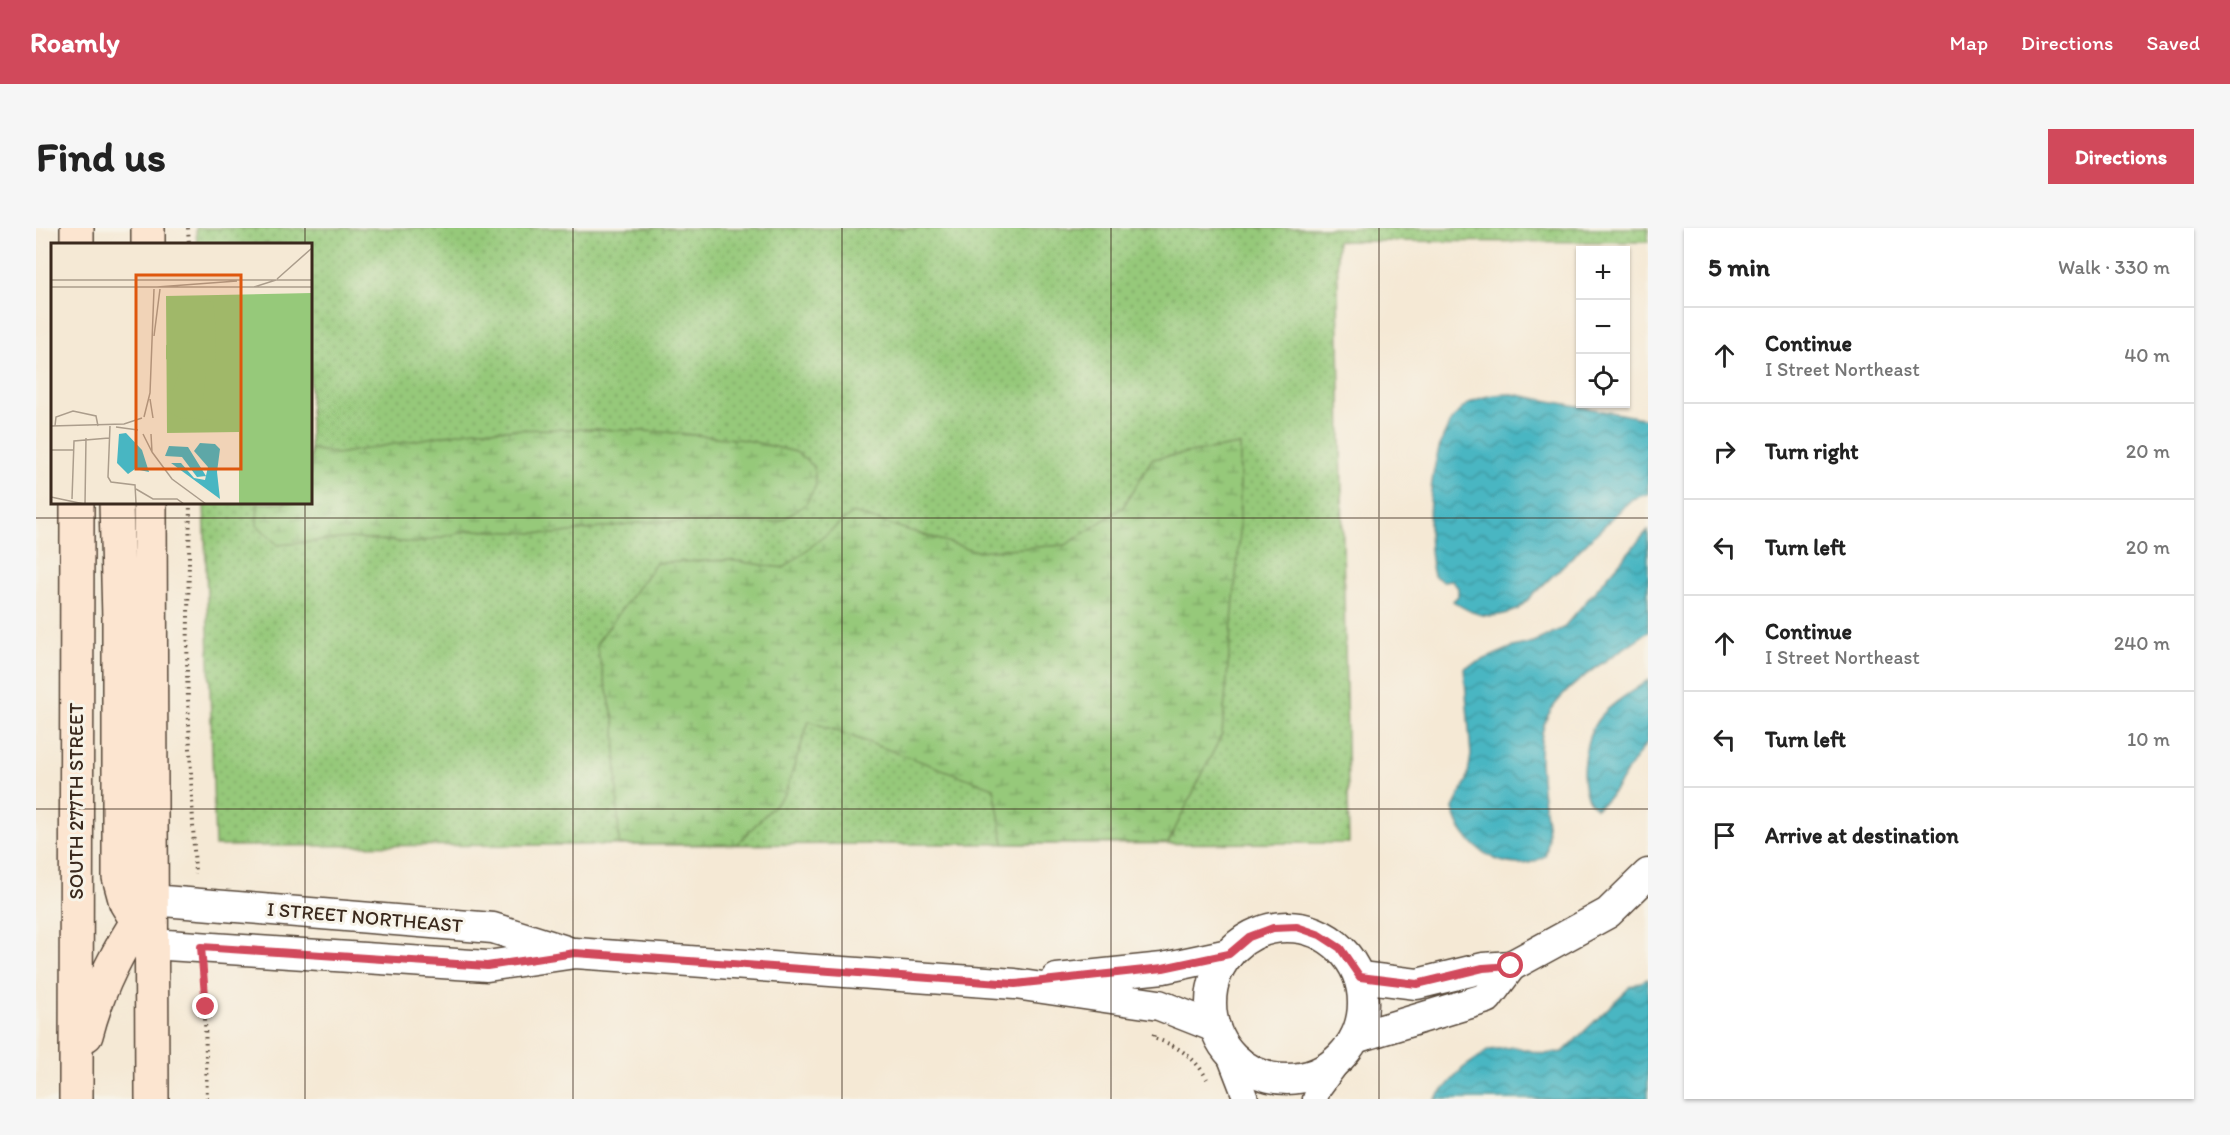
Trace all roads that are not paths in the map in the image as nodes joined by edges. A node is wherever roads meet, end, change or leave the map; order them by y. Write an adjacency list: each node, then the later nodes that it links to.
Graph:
1 (77, 504): 13 (main road, SOUTH 277TH STREET)
2 (116, 504): 5 (main road)
3 (150, 504): 5 (main road)
4 (1648, 874): 8 (street)
5 (146, 922): 6 (street, I STREET NORTHEAST); 6 (street, I STREET NORTHEAST); 13 (main road); 14 (main road)
6 (575, 953): 10 (street, I STREET NORTHEAST)
7 (1229, 954): 9 (street); 10 (street, I STREET NORTHEAST); 11 (street)
8 (1511, 966): 9 (street); 12 (street)
9 (1360, 977): 12 (street)
10 (1015, 984): 11 (street, I STREET NORTHEAST)
11 (1221, 1039): 12 (street); 15 (street)
12 (1348, 1048): 16 (street)
13 (76, 1099)
14 (152, 1099)
15 (1246, 1099)
16 (1315, 1099)

